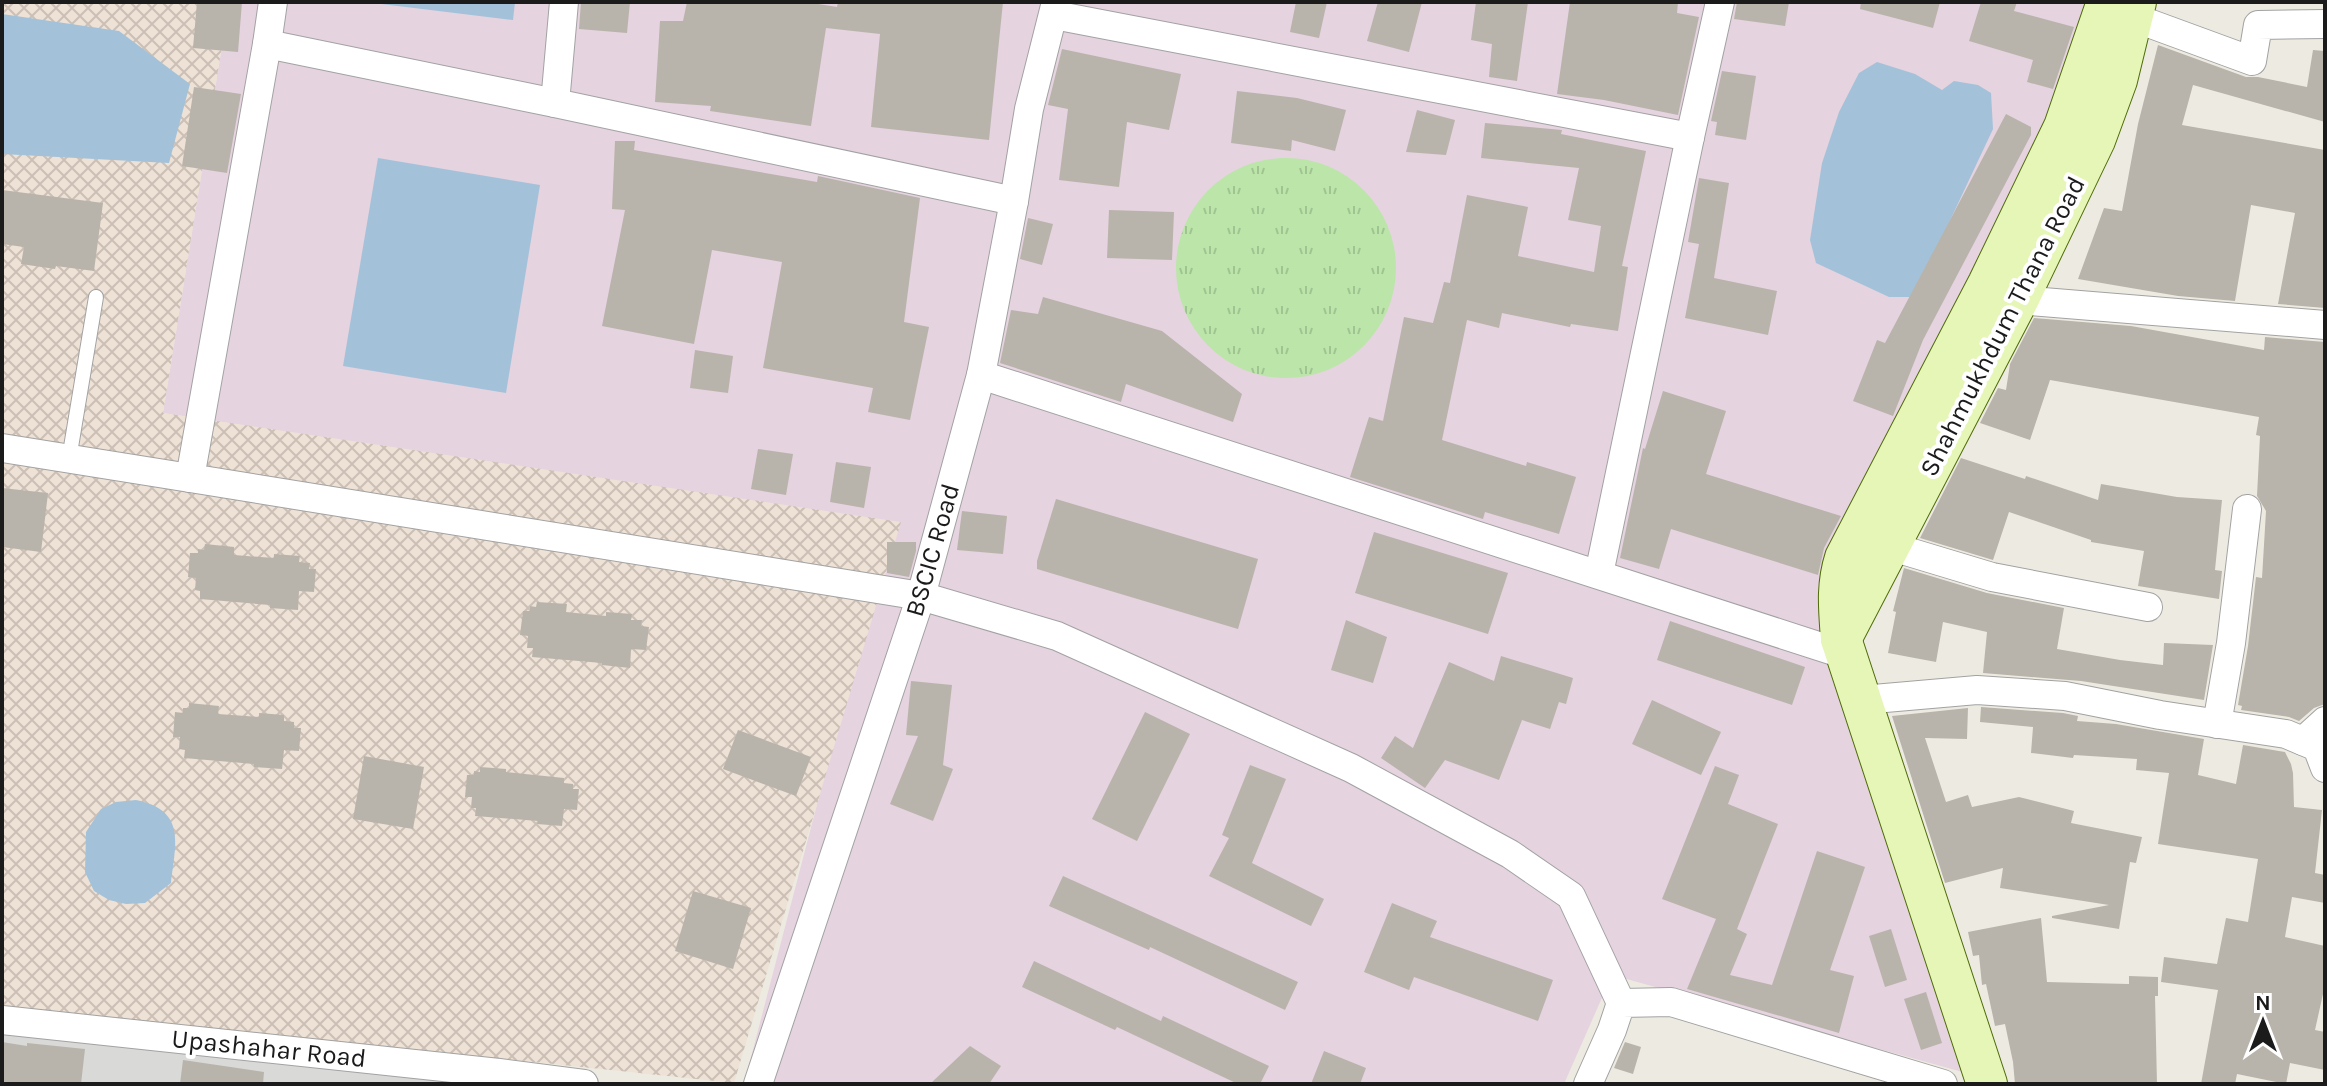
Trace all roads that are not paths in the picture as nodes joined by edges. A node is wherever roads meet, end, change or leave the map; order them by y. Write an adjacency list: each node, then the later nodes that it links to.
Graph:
1 (273, 2): 7 (street)
2 (564, 2): 8 (street)
3 (1720, 2): 9 (street)
4 (2125, 7): 6 (street); 12 (main road, Shahmukhdum Thana Road); 23 (main road, Shahmukhdum Thana Road)
5 (1055, 8): 9 (street); 10 (street, BSCIC Road)
6 (2325, 24)
7 (267, 44): 8 (street); 17 (street)
8 (555, 103): 10 (street)
9 (1690, 137): 20 (street)
10 (1014, 201): 14 (street, BSCIC Road)
11 (96, 297): 16 (lane)
12 (2018, 300): 13 (street); 19 (main road, Shahmukhdum Thana Road)
13 (2325, 325)
14 (981, 375): 20 (street); 21 (street, BSCIC Road)
15 (2, 448): 16 (street)
16 (69, 459): 17 (street)
17 (190, 478): 21 (street)
18 (2247, 509): 26 (street)
19 (1889, 546): 22 (street); 23 (main road, Shahmukhdum Thana Road)
20 (1599, 574): 23 (street)
21 (921, 596): 29 (street); 32 (street, BSCIC Road)
22 (2148, 607)
23 (1844, 647): 24 (main road, Shahmukhdum Thana Road)
24 (1862, 700): 26 (street); 35 (main road, Shahmukhdum Thana Road)
25 (2325, 721): 27 (street)
26 (2217, 724): 27 (street)
27 (2303, 741): 28 (street)
28 (2325, 768)
29 (1621, 1003): 33 (street); 34 (street)
30 (2, 1020): 31 (street, Upashahar Road)
31 (584, 1084)
32 (758, 1084)
33 (1588, 1084)
34 (1943, 1084)
35 (1987, 1084)

